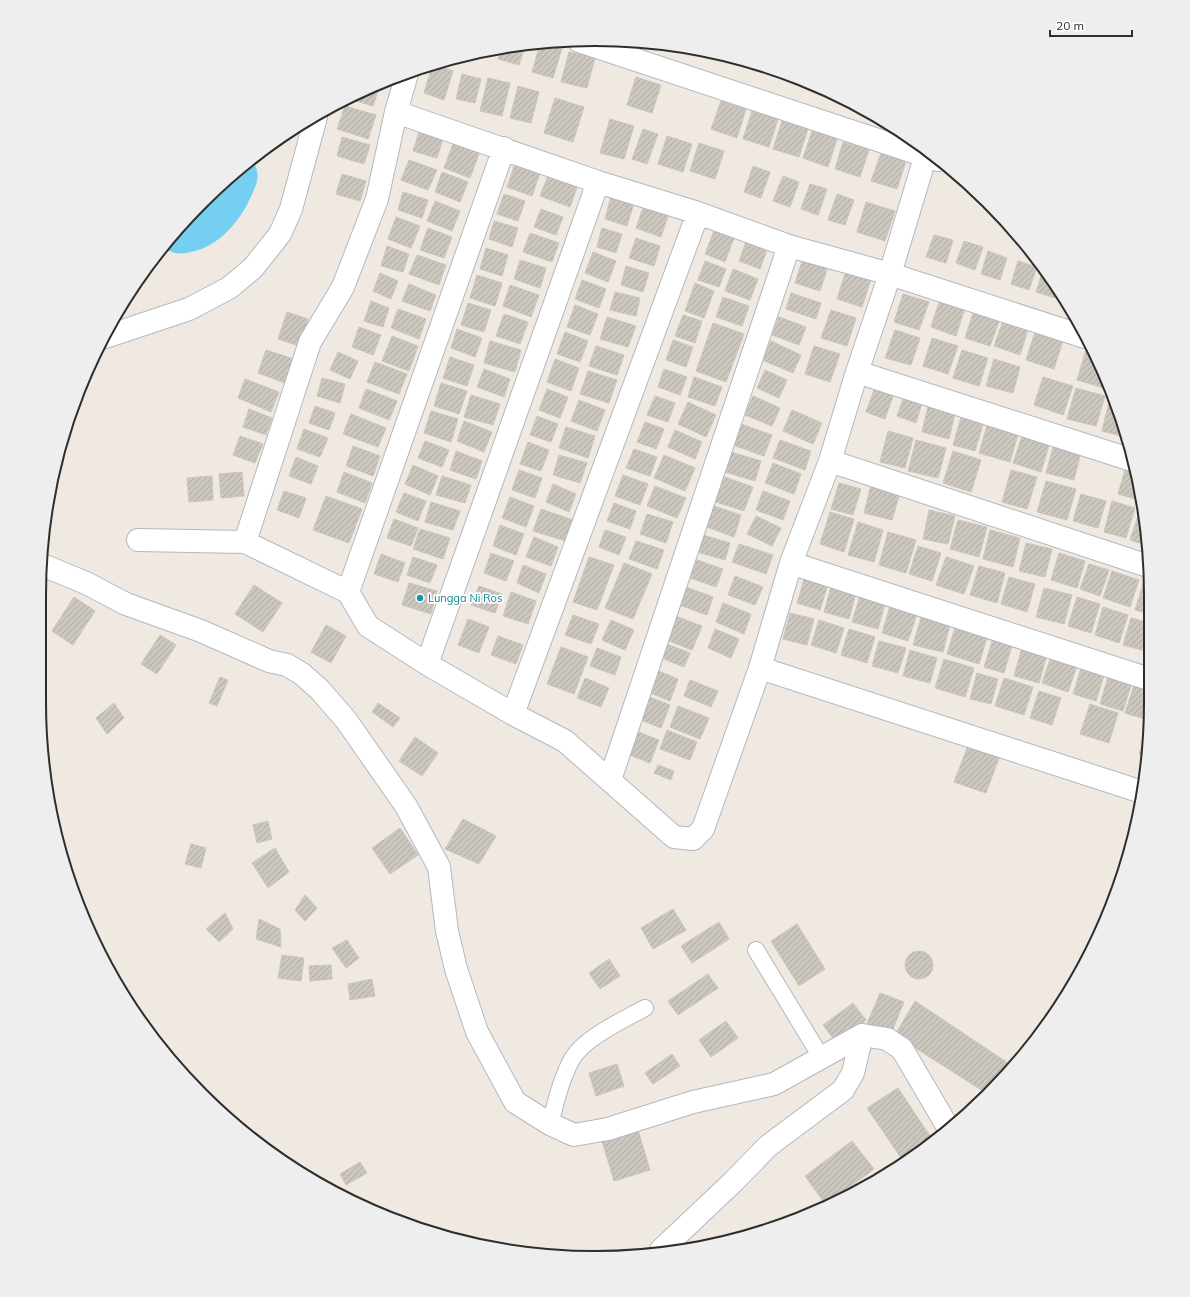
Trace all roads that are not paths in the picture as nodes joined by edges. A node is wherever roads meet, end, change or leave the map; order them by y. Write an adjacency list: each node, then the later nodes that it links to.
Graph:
1 (594, 46): 6 (street)
2 (405, 80): 3 (street)
3 (396, 112): 5 (street); 18 (street)
4 (314, 124): 12 (street)
5 (504, 148): 8 (street); 22 (street)
6 (920, 153)
7 (929, 159): 11 (street)
8 (598, 182): 9 (street); 23 (street)
9 (698, 213): 10 (street); 26 (street)
10 (789, 246): 11 (street); 27 (street)
11 (890, 274): 13 (street); 14 (street)
12 (112, 335)
13 (1077, 335)
14 (857, 372): 15 (street); 16 (street)
15 (1126, 458)
16 (830, 461): 19 (street); 20 (street)
17 (138, 540): 18 (street)
18 (245, 542): 22 (street)
19 (791, 563): 24 (street); 25 (street)
20 (1143, 564)
21 (47, 567): 33 (street)
22 (348, 592): 23 (street)
23 (426, 664): 26 (street)
24 (760, 668): 27 (street); 28 (street)
25 (1144, 677)
26 (513, 714): 27 (street)
27 (610, 780)
28 (1136, 790)
29 (756, 950): 32 (lane)
30 (645, 1008): 33 (lane)
31 (862, 1035): 32 (street); 34 (street); 35 (street)
32 (821, 1057): 33 (street)
33 (550, 1124)
34 (946, 1124)
35 (665, 1246)

